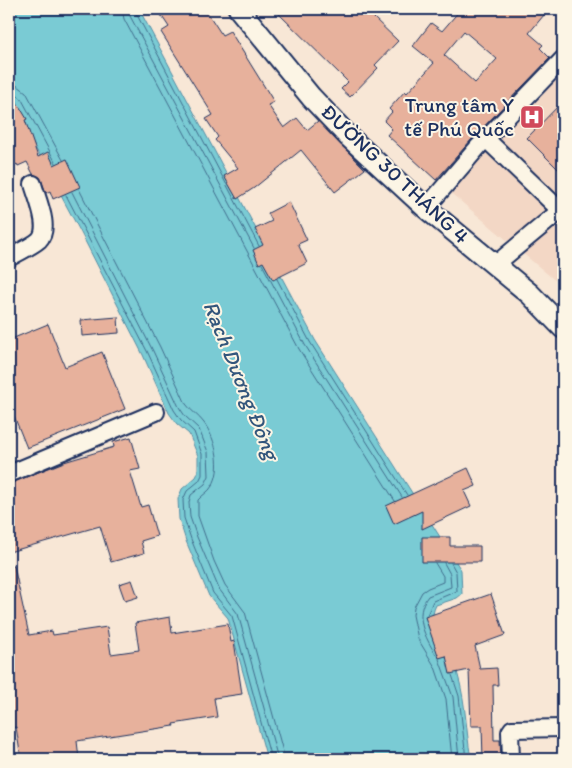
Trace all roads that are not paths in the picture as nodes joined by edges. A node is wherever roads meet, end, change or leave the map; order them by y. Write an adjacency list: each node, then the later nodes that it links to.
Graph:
1 (238, 9): 5 (main road, ĐƯỜNG 30 THÁNG 4)
2 (563, 59): 3 (street)
3 (486, 139): 5 (street); 6 (street)
4 (33, 184): 7 (street)
5 (426, 208): 8 (main road, ĐƯỜNG 30 THÁNG 4)
6 (562, 212): 8 (street)
7 (9, 258)
8 (496, 264): 9 (main road, ĐƯỜNG 30 THÁNG 4)
9 (563, 328)
10 (156, 412): 11 (street)
11 (9, 474)
12 (563, 728): 13 (street)
13 (511, 759)

